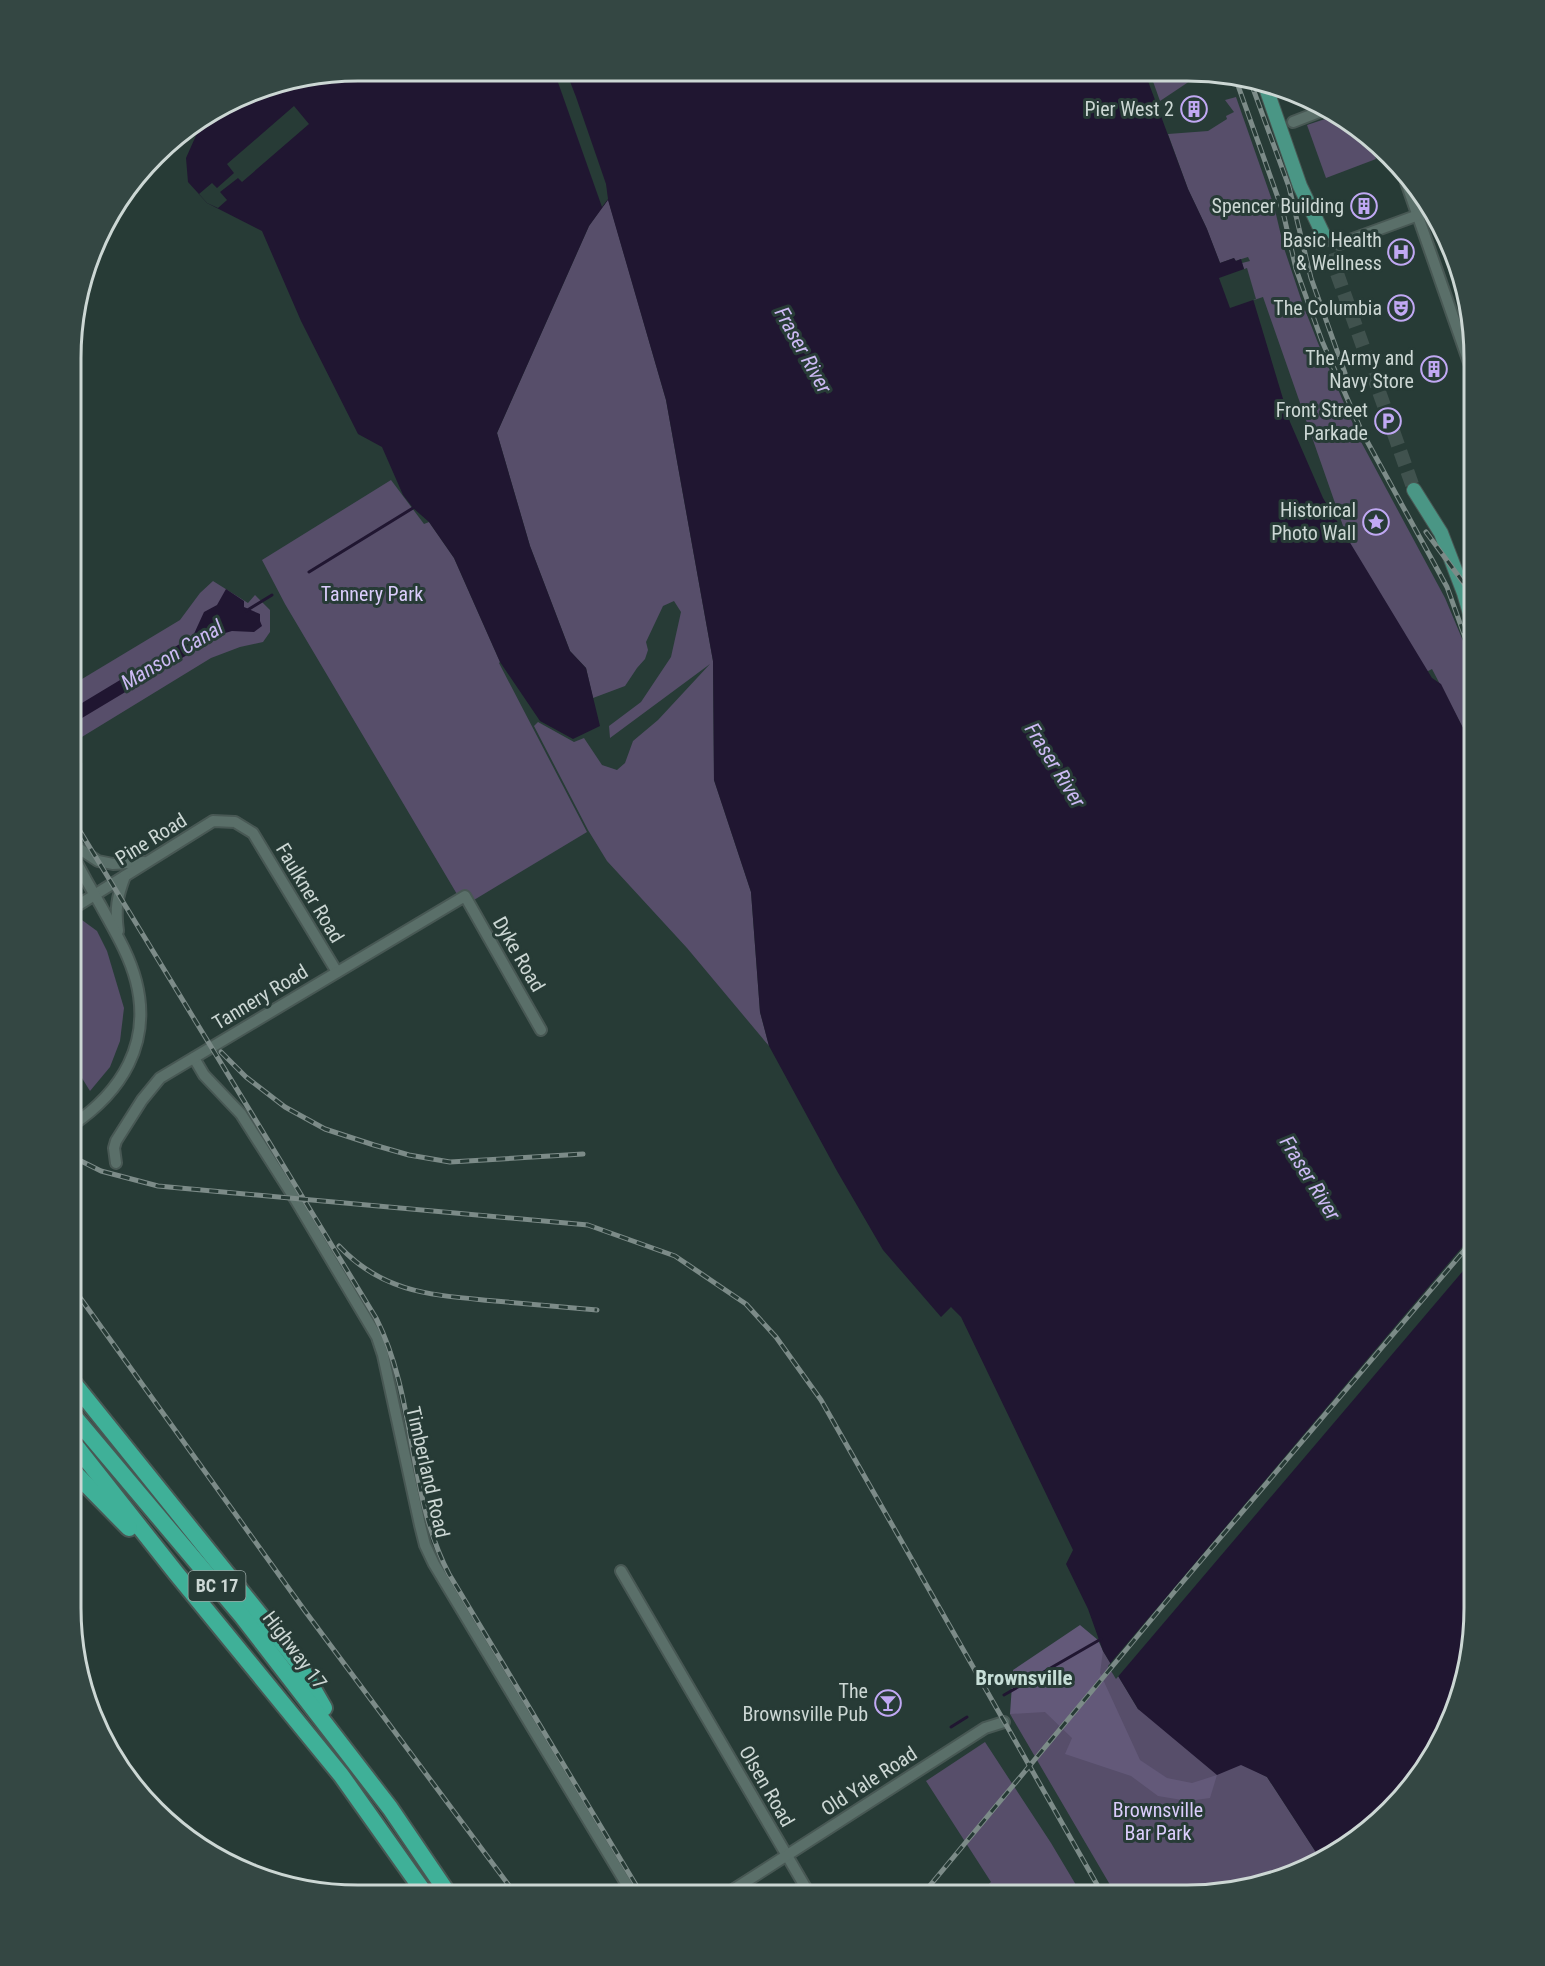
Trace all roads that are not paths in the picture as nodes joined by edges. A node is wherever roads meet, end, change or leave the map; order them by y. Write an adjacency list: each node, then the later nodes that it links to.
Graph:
1 (1268, 93): 7 (main road)
2 (1316, 113): 3 (street)
3 (1293, 122)
4 (1410, 194): 6 (street)
5 (1423, 214): 6 (street)
6 (1418, 216): 8 (street); 9 (street)
7 (1323, 234)
8 (1339, 244)
9 (1463, 341)
10 (1414, 490): 11 (main road)
11 (1464, 593)
12 (253, 833): 14 (street, Pine Road); 21 (street, Faulkner Road)
13 (81, 850): 14 (street)
14 (147, 862): 16 (street, Pine Road)
15 (81, 871): 17 (street)
16 (125, 876): 17 (street, Pine Road); 20 (street)
17 (94, 896): 19 (street, Pine Road); 20 (street)
18 (465, 896): 21 (street, Tannery Road); 22 (street, Dyke Road)
19 (81, 904)
20 (118, 937): 24 (street)
21 (337, 972): 23 (street, Tannery Road)
22 (541, 1030)
23 (194, 1058): 25 (street, Tannery Road); 37 (street, Timberland Road)
24 (81, 1119)
25 (116, 1163)
26 (81, 1392): 33 (highway)
27 (81, 1425): 33 (highway, Highway 17 / BC 17)
28 (81, 1453): 31 (highway, BC 17)
29 (81, 1480): 31 (highway)
30 (621, 1571): 34 (street, Olsen Road)
31 (176, 1573): 35 (highway, BC 17)
32 (1004, 1722): 34 (street, Old Yale Road)
33 (356, 1764): 36 (highway, Highway 17 / BC 17)
34 (786, 1856): 38 (street, Old Yale Road); 39 (street, Olsen Road)
35 (419, 1885)
36 (442, 1885)
37 (627, 1885)
38 (741, 1885)
39 (804, 1885)

